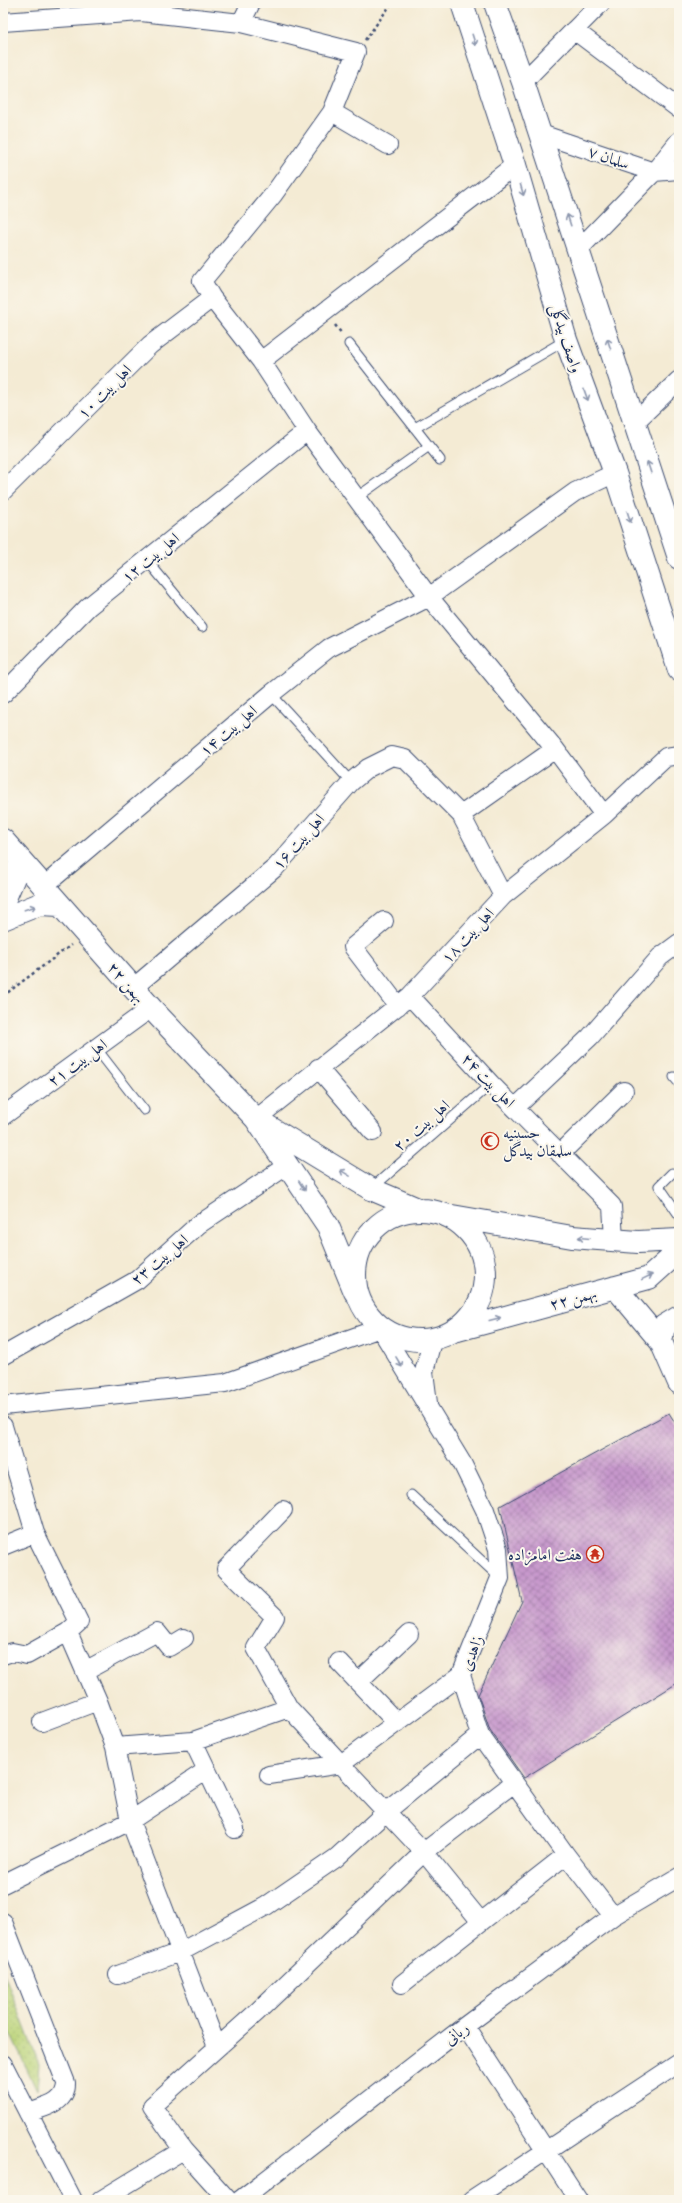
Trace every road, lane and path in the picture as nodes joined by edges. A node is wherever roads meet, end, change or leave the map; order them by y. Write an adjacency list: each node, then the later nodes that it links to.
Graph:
1 (252, 3): 8 (street)
2 (392, 3): 10 (path)
3 (462, 3): 17 (street, واصف بیدگلی, one-way to 17)
4 (495, 3): 11 (street)
5 (601, 3): 9 (street)
6 (142, 8): 7 (street); 8 (street)
7 (3, 22)
8 (241, 23): 10 (street)
9 (574, 30): 11 (street); 12 (street)
10 (356, 52): 13 (street)
11 (524, 82): 14 (street)
12 (679, 109)
13 (332, 112): 16 (street); 21 (street)
14 (541, 134): 19 (street, سلمان ۷); 20 (street, one-way to 14)
15 (679, 141): 19 (street)
16 (388, 145)
17 (515, 165): 22 (street); 23 (street, واصف بیدگلی, one-way to 23)
18 (679, 170): 19 (street, سلمان ۷)
19 (654, 172): 20 (street)
20 (578, 250): 27 (street, one-way to 20)
21 (212, 298): 25 (street); 33 (street, اهل بیت ۱۰)
22 (325, 312): 24 (path); 25 (street)
23 (566, 340): 28 (lane); 32 (street, واصف بیدگلی, one-way to 32)
24 (349, 344): 28 (lane)
25 (261, 362): 29 (street)
26 (679, 380): 27 (street)
27 (635, 422): 35 (street, one-way to 27)
28 (415, 428): 30 (lane)
29 (307, 431): 34 (street); 36 (street, اهل بیت ۱۲)
30 (429, 446): 31 (lane); 34 (lane)
31 (440, 460)
32 (615, 473): 37 (street, واصف بیدگلی, one-way to 37); 38 (street, اهل بیت ۱۴)
33 (3, 491)
34 (356, 498): 38 (street)
35 (678, 556): 37 (street)
36 (146, 559): 39 (lane); 41 (street, اهل بیت ۱۲)
37 (646, 568): 40 (street, واصف بیدگلی)
38 (429, 597): 42 (street, اهل بیت ۱۴); 43 (street)
39 (202, 627)
40 (679, 670)
41 (3, 694)
42 (271, 694): 45 (lane); 50 (street, اهل بیت ۱۴)
43 (555, 749): 46 (street); 47 (street)
44 (679, 755): 47 (street, اهل بیت ۱۸)
45 (351, 782): 46 (street, اهل بیت ۱۶); 58 (street, اهل بیت ۱۶)
46 (461, 815): 51 (street, اهل بیت ۱۶)
47 (604, 815): 51 (street, اهل بیت ۱۸)
48 (3, 840): 49 (street, ۲۲ بهمن)
49 (21, 861): 50 (street, ۲۲ بهمن); 52 (street)
50 (44, 886): 53 (street, ۲۲ بهمن)
51 (503, 896): 60 (street, اهل بیت ۱۸)
52 (3, 903)
53 (60, 905): 54 (street, one-way to 53); 56 (street, ۲۲ بهمن)
54 (3, 919)
55 (384, 921): 60 (street, اهل بیت ۲۴)
56 (86, 934): 58 (street, ۲۲ بهمن); 59 (path)
57 (679, 943): 66 (street)
58 (133, 988): 61 (street, ۲۲ بهمن)
59 (3, 996)
60 (404, 1001): 63 (street, اهل بیت ۱۸); 64 (street, اهل بیت ۲۴)
61 (151, 1008): 62 (street, اهل بیت ۲۱); 69 (street, ۲۲ بهمن)
62 (96, 1048): 67 (lane); 68 (street, اهل بیت ۲۱)
63 (318, 1068): 69 (street, اهل بیت ۱۸); 70 (street)
64 (491, 1084): 66 (street, اهل بیت ۲۴); 74 (lane, اهل بیت ۲۰)
65 (624, 1091): 71 (street)
66 (515, 1108): 71 (street, اهل بیت ۲۴)
67 (144, 1110)
68 (3, 1116)
69 (256, 1119): 72 (street, ۲۲ بهمن); 74 (street, ۲۲ بهمن, one-way to 69)
70 (373, 1132)
71 (560, 1154): 78 (street, اهل بیت ۲۴)
72 (288, 1164): 82 (street, ۲۲ بهمن, one-way to 82); 88 (street, اهل بیت ۲۳)
73 (672, 1173): 77 (lane)
74 (372, 1189): 75 (street, ۲۲ بهمن)
75 (418, 1209): 76 (street); 82 (street)
76 (447, 1215): 78 (street, one-way to 76); 85 (street)
77 (679, 1215)
78 (614, 1240): 79 (street)
79 (679, 1240)
80 (679, 1251): 81 (street, ۲۲ بهمن, one-way to 80)
81 (615, 1287): 85 (street, ۲۲ بهمن, one-way to 81); 87 (street)
82 (356, 1292): 84 (street)
83 (679, 1317): 87 (street)
84 (380, 1328): 86 (street); 90 (street); 91 (street, زاهدی, one-way to 91)
85 (458, 1330): 86 (street)
86 (432, 1341): 91 (street, زاهدی)
87 (661, 1342): 89 (street)
88 (3, 1356)
89 (679, 1383)
90 (3, 1406)
91 (429, 1412): 97 (street, زاهدی)
92 (3, 1426): 95 (street)
93 (411, 1494): 97 (lane)
94 (283, 1510): 107 (street)
95 (36, 1533): 96 (street); 98 (street)
96 (3, 1546)
97 (500, 1578): 104 (street, زاهدی)
98 (68, 1632): 101 (street); 103 (street)
99 (409, 1634): 105 (street)
100 (184, 1638): 103 (street)
101 (3, 1655)
102 (339, 1662): 105 (street)
103 (85, 1671): 106 (street)
104 (462, 1675): 109 (street); 110 (street, زاهدی)
105 (358, 1682): 109 (street)
106 (98, 1701): 108 (street); 112 (street)
107 (289, 1708): 111 (street); 113 (street)
108 (42, 1722)
109 (397, 1722): 113 (street)
110 (480, 1735): 116 (street, زاهدی); 117 (street)
111 (193, 1741): 112 (street); 114 (street)
112 (115, 1747): 118 (street)
113 (341, 1764): 115 (street); 117 (street)
114 (207, 1770): 118 (street); 119 (street)
115 (269, 1775)
116 (514, 1783): 120 (street); 121 (street, زاهدی)
117 (388, 1811): 120 (street); 127 (street)
118 (130, 1821): 123 (street); 127 (street)
119 (235, 1829)
120 (424, 1852): 126 (street); 131 (street)
121 (566, 1855): 124 (street, زاهدی); 126 (street)
122 (679, 1877): 124 (street, ربانی)
123 (3, 1884)
124 (613, 1916): 130 (street, ربانی)
125 (3, 1922): 134 (street)
126 (481, 1922): 129 (street)
127 (182, 1951): 128 (street); 131 (street)
128 (118, 1975)
129 (402, 1984)
130 (465, 2026): 136 (street); 140 (street, ربانی)
131 (217, 2047): 135 (street)
132 (679, 2063): 136 (street)
133 (3, 2064): 134 (street)
134 (28, 2113): 137 (street)
135 (183, 2150): 138 (street); 139 (street)
136 (546, 2150): 141 (street); 142 (street)
137 (72, 2200)
138 (101, 2200)
139 (228, 2200)
140 (240, 2200)
141 (471, 2200)
142 (578, 2200)

